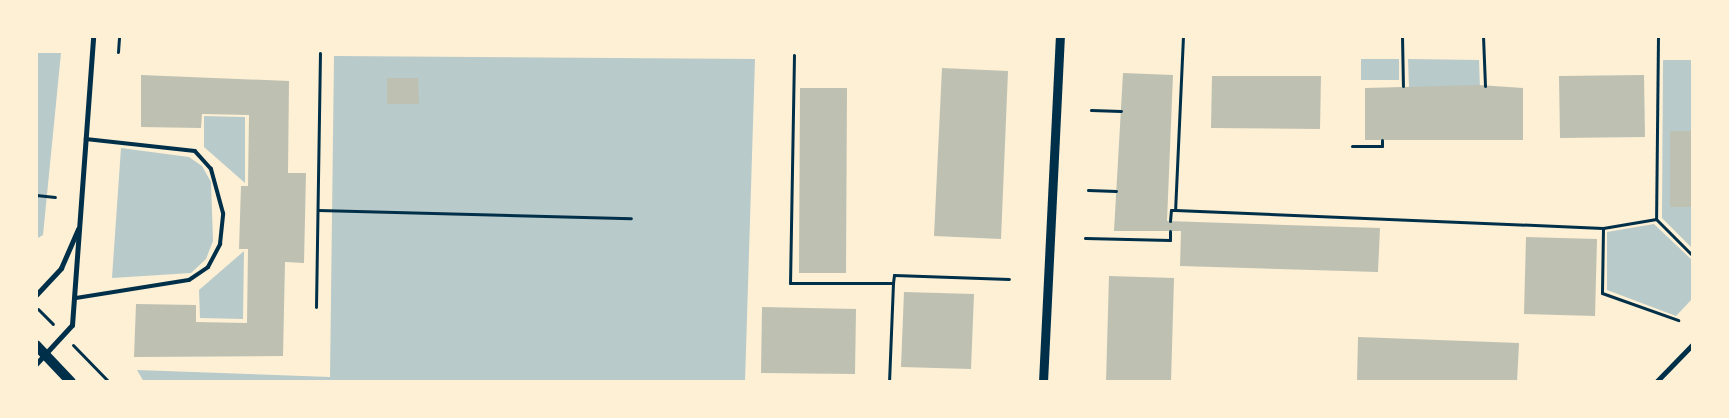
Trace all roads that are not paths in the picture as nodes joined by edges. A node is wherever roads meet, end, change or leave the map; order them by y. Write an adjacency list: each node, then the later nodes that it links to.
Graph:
1 (94, 36): 3 (street)
2 (1060, 36): 12 (street)
3 (86, 138): 4 (street); 6 (lane)
4 (79, 226): 5 (street); 6 (street)
5 (36, 295)
6 (76, 298): 9 (street)
7 (1693, 344): 13 (street)
8 (36, 345): 9 (main road)
9 (46, 355): 10 (street); 11 (main road)
10 (36, 364)
11 (71, 382)
12 (1043, 382)
13 (1656, 382)

